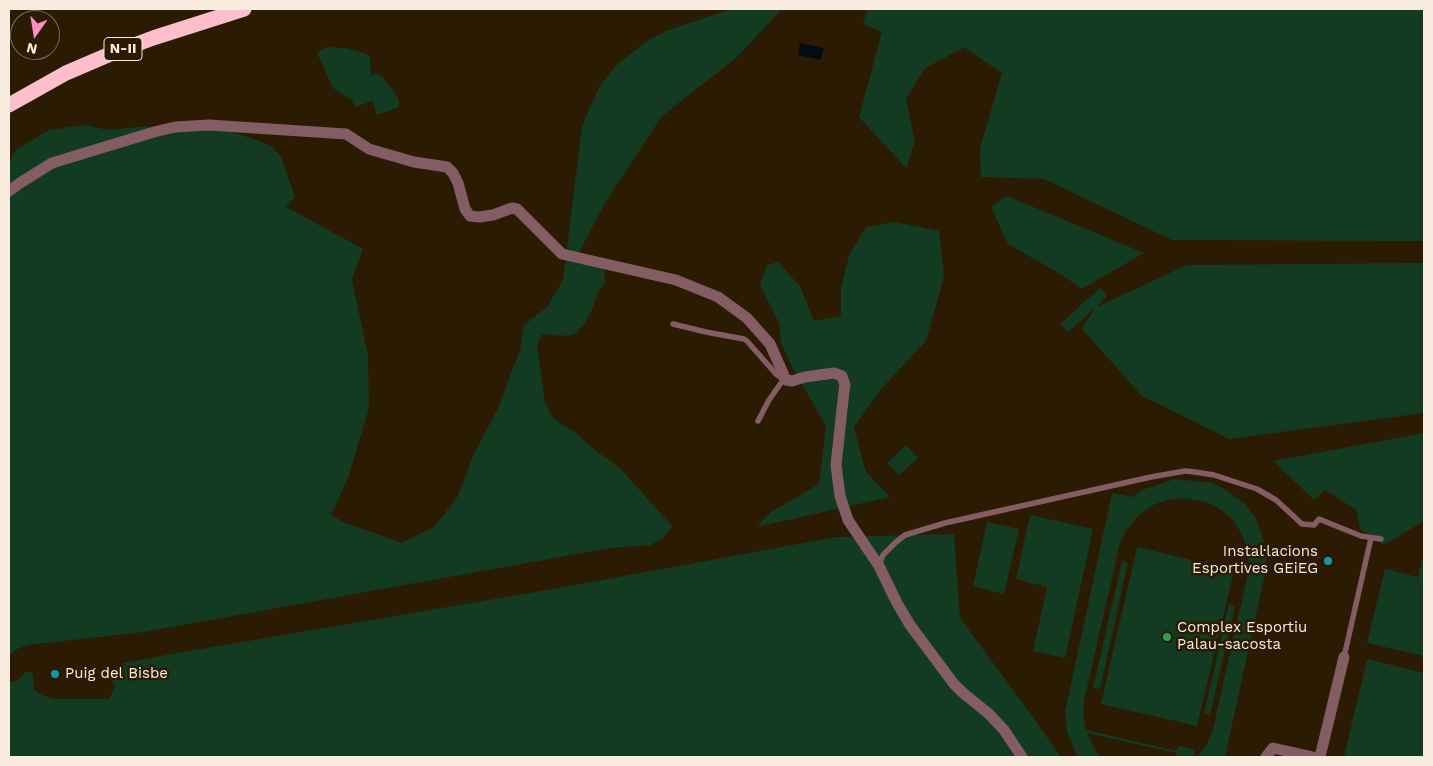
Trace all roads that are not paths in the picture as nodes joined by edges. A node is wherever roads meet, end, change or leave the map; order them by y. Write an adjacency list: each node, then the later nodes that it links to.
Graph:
1 (244, 9): 2 (highway, N-II)
2 (9, 104)
3 (9, 191): 5 (street)
4 (674, 324): 5 (lane)
5 (784, 380): 6 (lane); 9 (street)
6 (758, 421)
7 (1371, 538): 8 (lane); 9 (lane); 10 (lane)
8 (1381, 540)
9 (879, 566): 11 (street)
10 (1344, 657): 14 (street)
11 (1022, 757)
12 (1266, 757): 13 (street)
13 (1313, 757)
14 (1320, 757)

